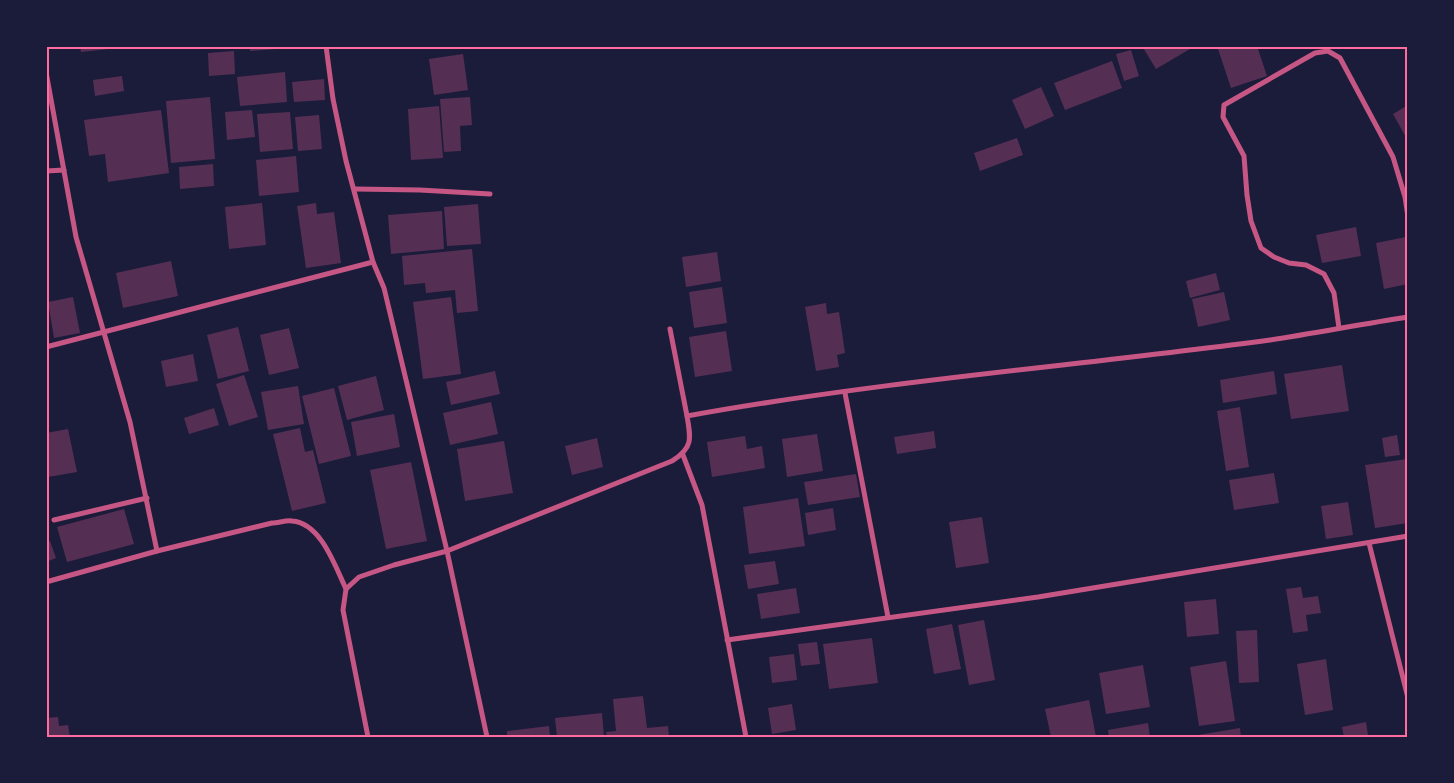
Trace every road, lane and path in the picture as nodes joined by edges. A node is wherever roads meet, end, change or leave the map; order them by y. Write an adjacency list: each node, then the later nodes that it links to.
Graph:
1 (326, 46): 5 (street)
2 (46, 72): 3 (street)
3 (64, 170): 4 (street); 12 (street)
4 (46, 171)
5 (354, 189): 6 (street); 8 (street)
6 (490, 194)
7 (1408, 217): 10 (street)
8 (373, 262): 12 (street); 22 (street)
9 (1408, 317): 10 (street)
10 (1339, 328): 14 (street)
11 (670, 329): 15 (street)
12 (103, 333): 13 (street); 17 (street)
13 (46, 347)
14 (845, 393): 15 (street); 25 (street)
15 (687, 416): 16 (street)
16 (683, 455): 22 (street); 26 (street)
17 (147, 498): 18 (street); 21 (street)
18 (54, 520)
19 (1408, 536): 20 (street)
20 (1369, 543): 25 (street); 27 (street)
21 (157, 551): 23 (street); 24 (street)
22 (447, 551): 24 (street); 29 (street)
23 (46, 582)
24 (346, 589): 28 (street)
25 (888, 617): 26 (street)
26 (727, 640): 30 (street)
27 (1408, 698)
28 (368, 737)
29 (487, 737)
30 (746, 737)

